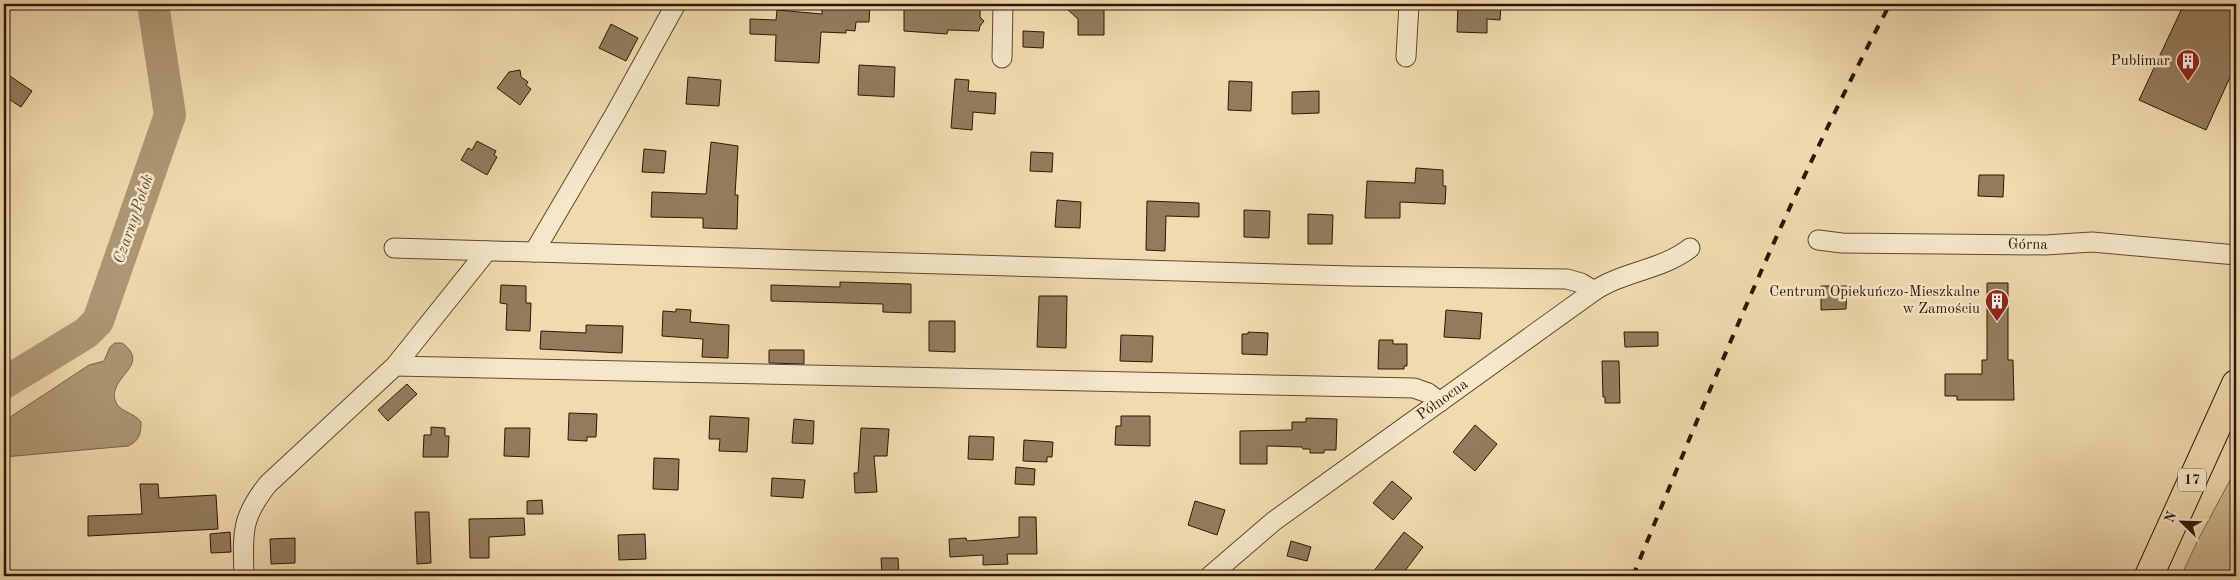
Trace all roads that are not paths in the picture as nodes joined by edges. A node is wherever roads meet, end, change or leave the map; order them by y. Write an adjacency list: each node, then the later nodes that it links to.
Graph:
1 (676, 4): 10 (street)
2 (1003, 4): 5 (street)
3 (1409, 4): 4 (street)
4 (1406, 57)
5 (1002, 58)
6 (1818, 240): 11 (street, Górna)
7 (394, 248): 9 (street)
8 (1690, 248): 12 (street, Północna)
9 (487, 251): 10 (street); 13 (street)
10 (534, 252): 12 (street)
11 (2236, 255)
12 (1594, 291): 15 (street, Północna)
13 (395, 366): 15 (street); 16 (street)
14 (2236, 384): 18 (highway, 17)
15 (1440, 402): 17 (street, Północna)
16 (244, 576)
17 (1210, 576)
18 (2148, 576)

